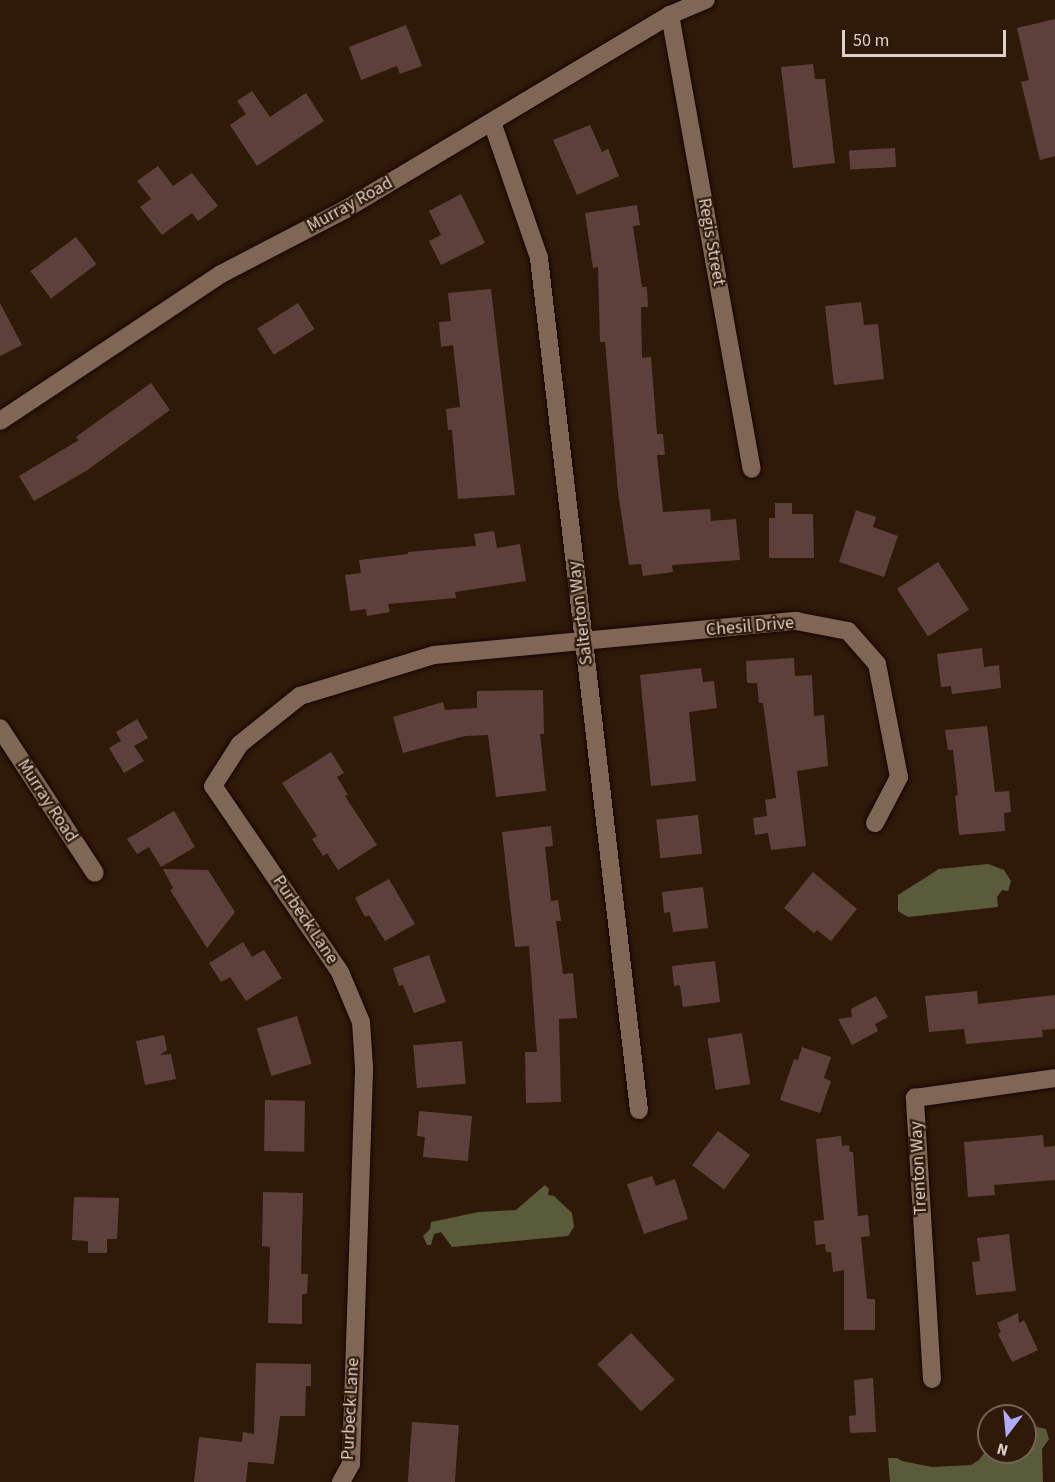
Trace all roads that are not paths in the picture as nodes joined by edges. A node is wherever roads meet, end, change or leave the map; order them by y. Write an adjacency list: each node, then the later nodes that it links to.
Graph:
1 (706, 0): 2 (street, Murray Road)
2 (670, 15): 3 (street, Murray Road); 5 (street, Regis Street)
3 (492, 122): 4 (street, Murray Road); 6 (street, Salterton Way)
4 (0, 421)
5 (752, 469)
6 (584, 643): 8 (street, Chesil Drive); 11 (street, Salterton Way); 13 (street, Purbeck Lane)
7 (0, 728): 9 (street, Murray Road)
8 (875, 823)
9 (95, 873)
10 (1055, 1078): 12 (street, Trenton Way)
11 (639, 1110)
12 (932, 1379)
13 (341, 1482)

